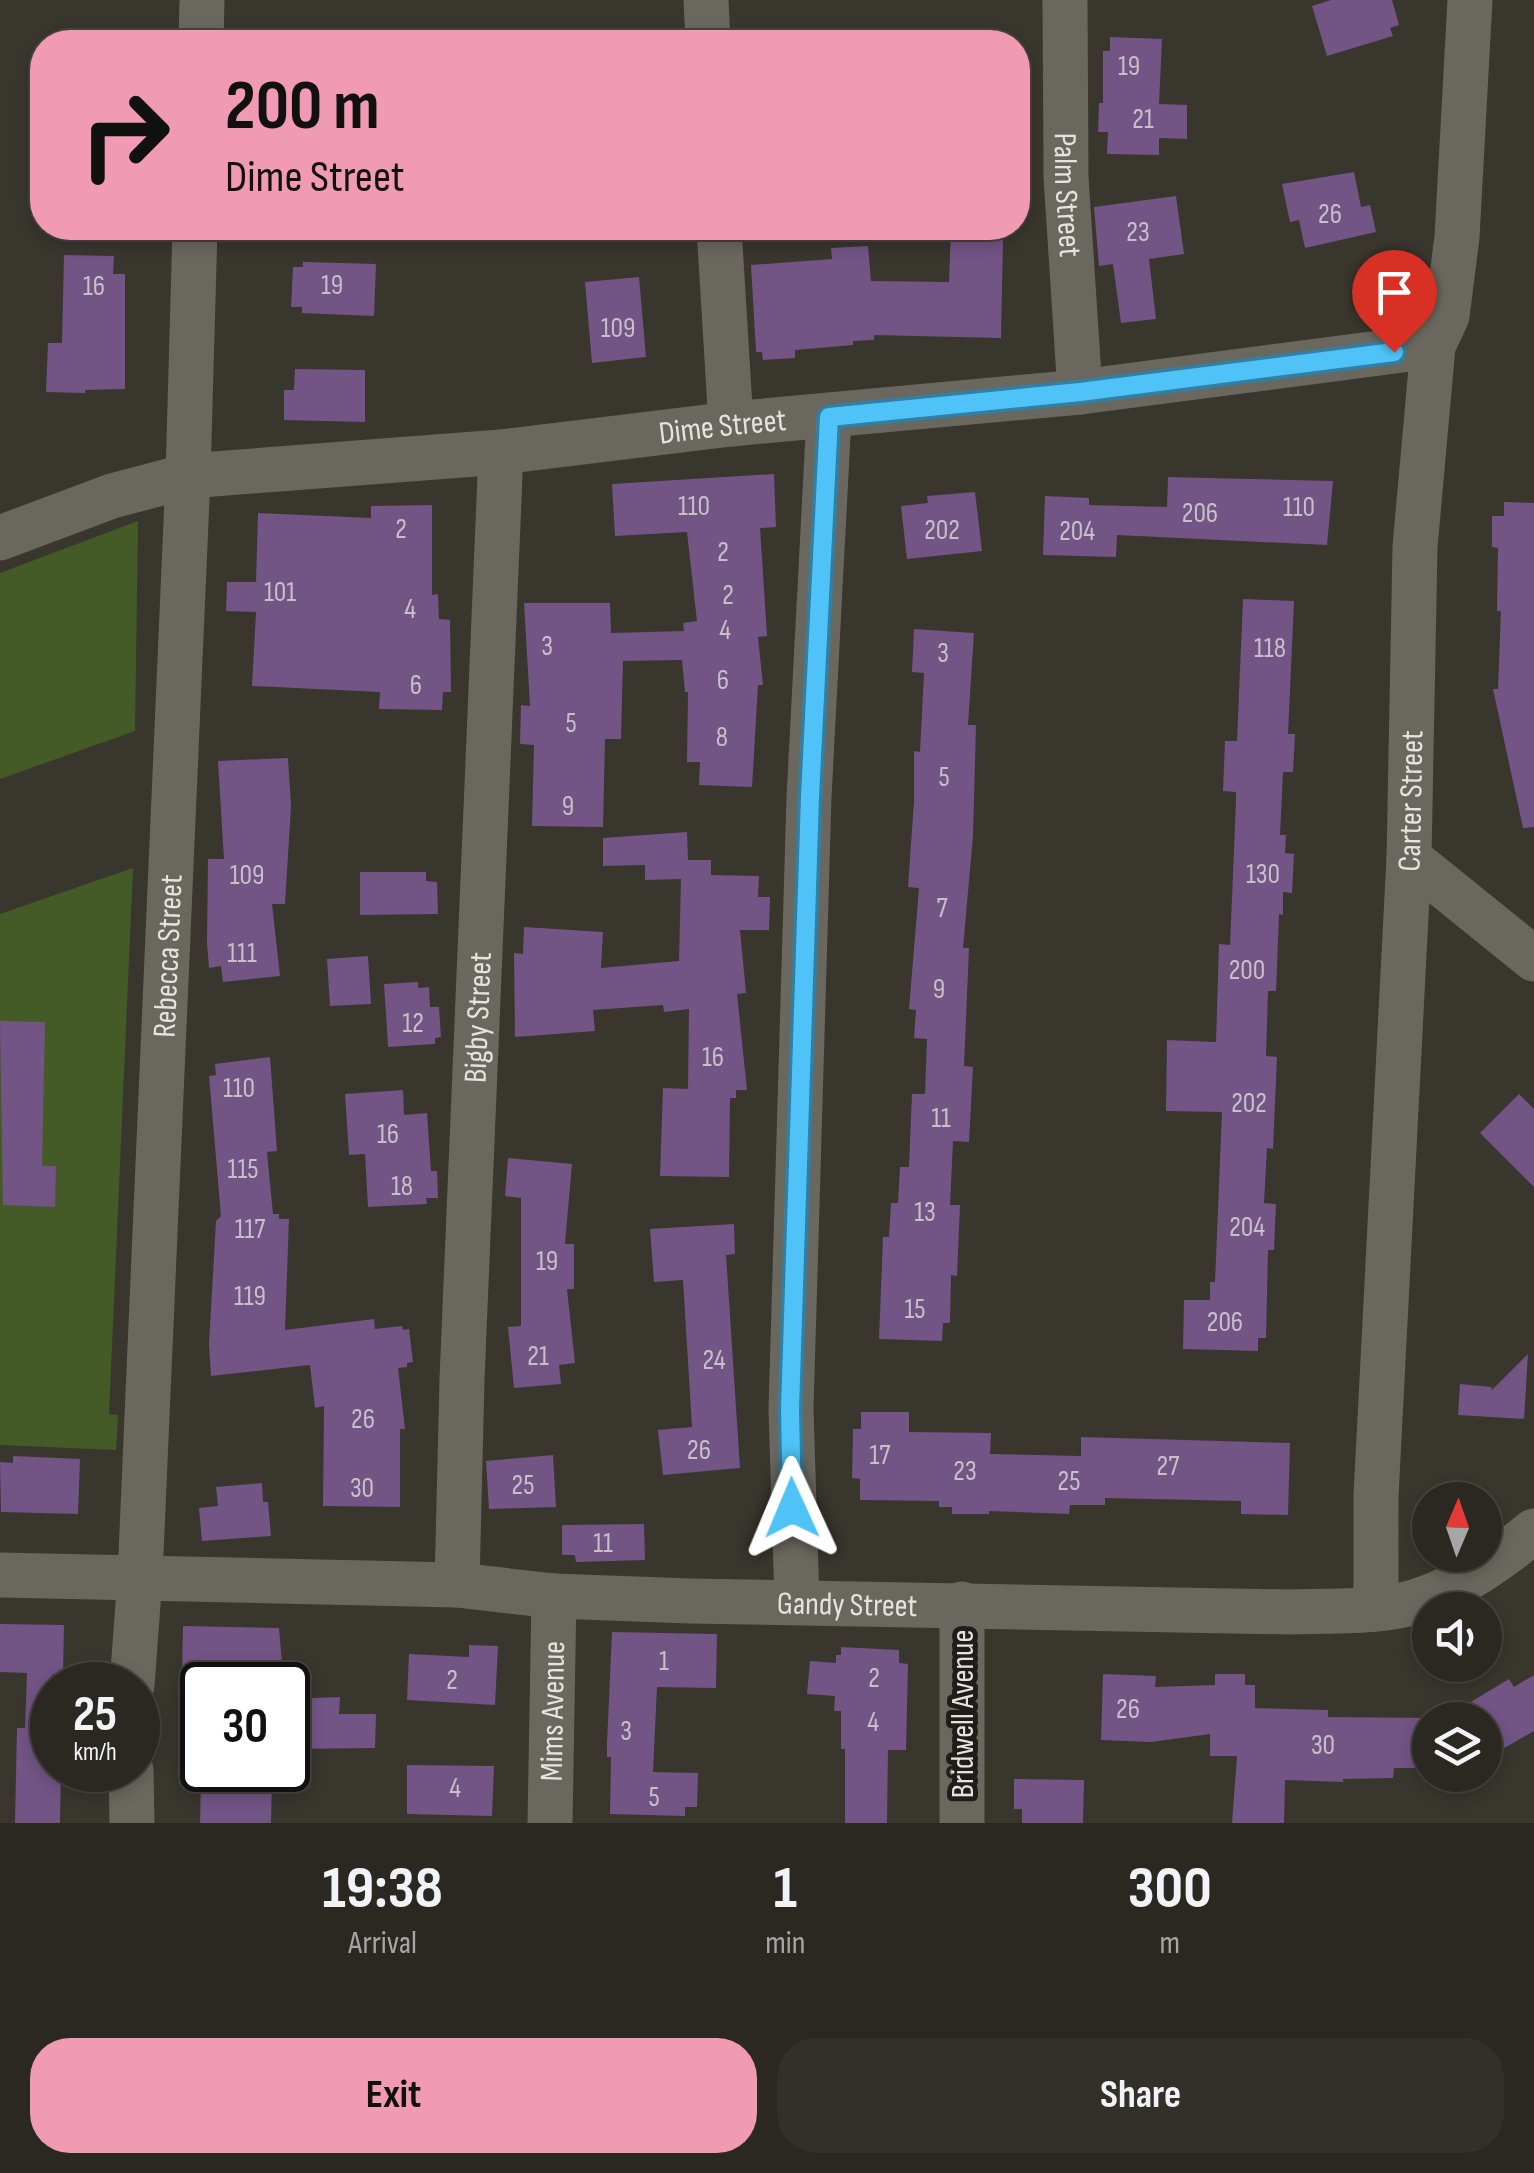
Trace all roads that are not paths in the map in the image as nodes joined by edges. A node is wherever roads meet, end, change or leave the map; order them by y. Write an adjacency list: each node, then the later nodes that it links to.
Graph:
1 (202, 0): 5 (street)
2 (706, 0): 6 (street)
3 (1065, 0): 10 (street, Palm Street)
4 (1470, 0): 9 (street, Carter Street)
5 (201, 30)
6 (707, 30)
7 (196, 240): 14 (street, Rebecca Street)
8 (720, 240): 12 (street)
9 (1433, 346): 10 (street, Dime Street); 16 (street, Carter Street)
10 (1080, 392): 11 (street, Dime Street)
11 (829, 417): 12 (street, Dime Street); 23 (street)
12 (731, 424): 13 (street, Dime Street)
13 (501, 452): 14 (street, Dime Street); 21 (street, Bigby Street)
14 (188, 476): 15 (street, Dime Street); 20 (street, Rebecca Street)
15 (0, 538)
16 (1410, 858): 17 (street); 25 (street, Carter Street)
17 (1534, 960)
18 (1534, 1532): 25 (street, Gandy Street)
19 (0, 1575): 20 (street, Gandy Street)
20 (140, 1578): 21 (street, Gandy Street); 26 (street, Rebecca Street)
21 (457, 1585): 22 (street, Gandy Street)
22 (554, 1596): 23 (street, Gandy Street); 29 (street, Mims Avenue)
23 (797, 1602): 24 (street, Gandy Street)
24 (962, 1604): 25 (street, Gandy Street); 30 (street, Bridwell Avenue)
25 (1376, 1608)
26 (134, 1662)
27 (132, 1792): 28 (street)
28 (132, 1823)
29 (550, 1823)
30 (962, 1823)

